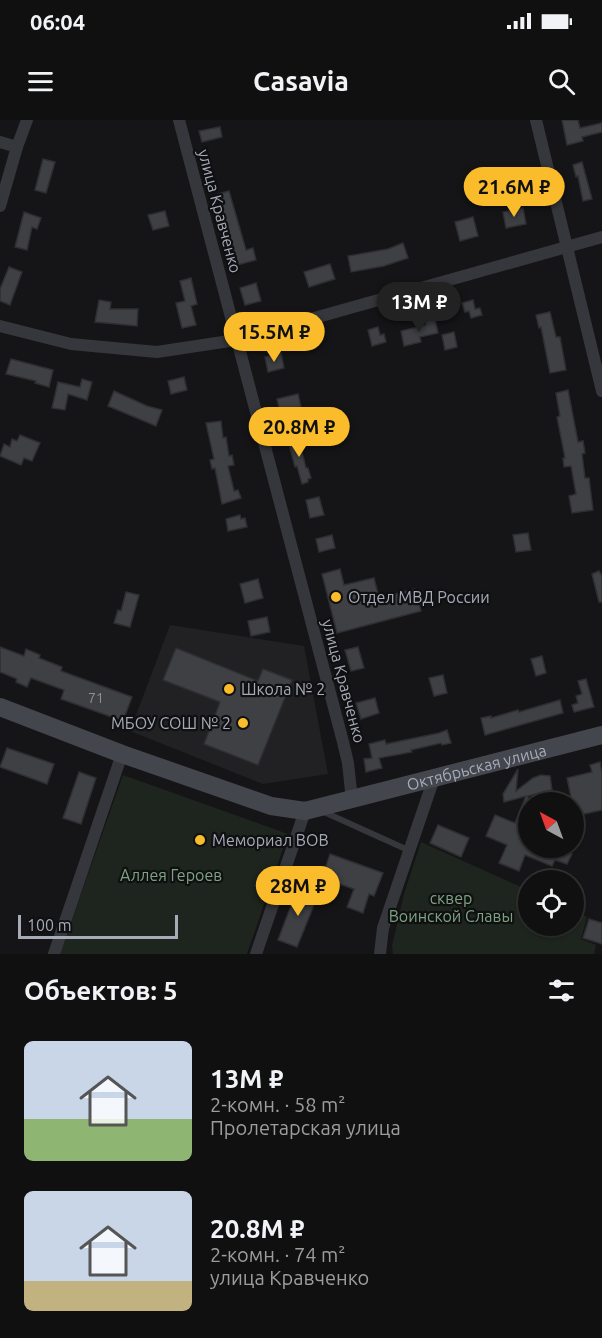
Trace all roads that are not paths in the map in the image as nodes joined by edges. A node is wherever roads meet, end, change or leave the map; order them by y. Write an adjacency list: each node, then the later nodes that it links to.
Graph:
1 (27, 120): 5 (street)
2 (178, 120): 10 (street, улица Кравченко)
3 (536, 120): 8 (street)
4 (0, 142): 5 (street)
5 (16, 147): 6 (street)
6 (0, 206)
7 (602, 237): 8 (street)
8 (565, 246): 10 (street); 11 (street)
9 (0, 326): 10 (street)
10 (236, 340): 16 (street, улица Кравченко)
11 (602, 391)
12 (0, 707): 14 (main road)
13 (602, 735): 15 (main road, Октябрьская улица)
14 (122, 754): 17 (main road); 19 (street)
15 (434, 778): 16 (main road, Октябрьская улица); 18 (street)
16 (352, 800): 17 (main road, Октябрьская улица)
17 (311, 810): 18 (lane); 20 (street)
18 (408, 850): 21 (street)
19 (54, 954)
20 (256, 954)
21 (380, 954)

